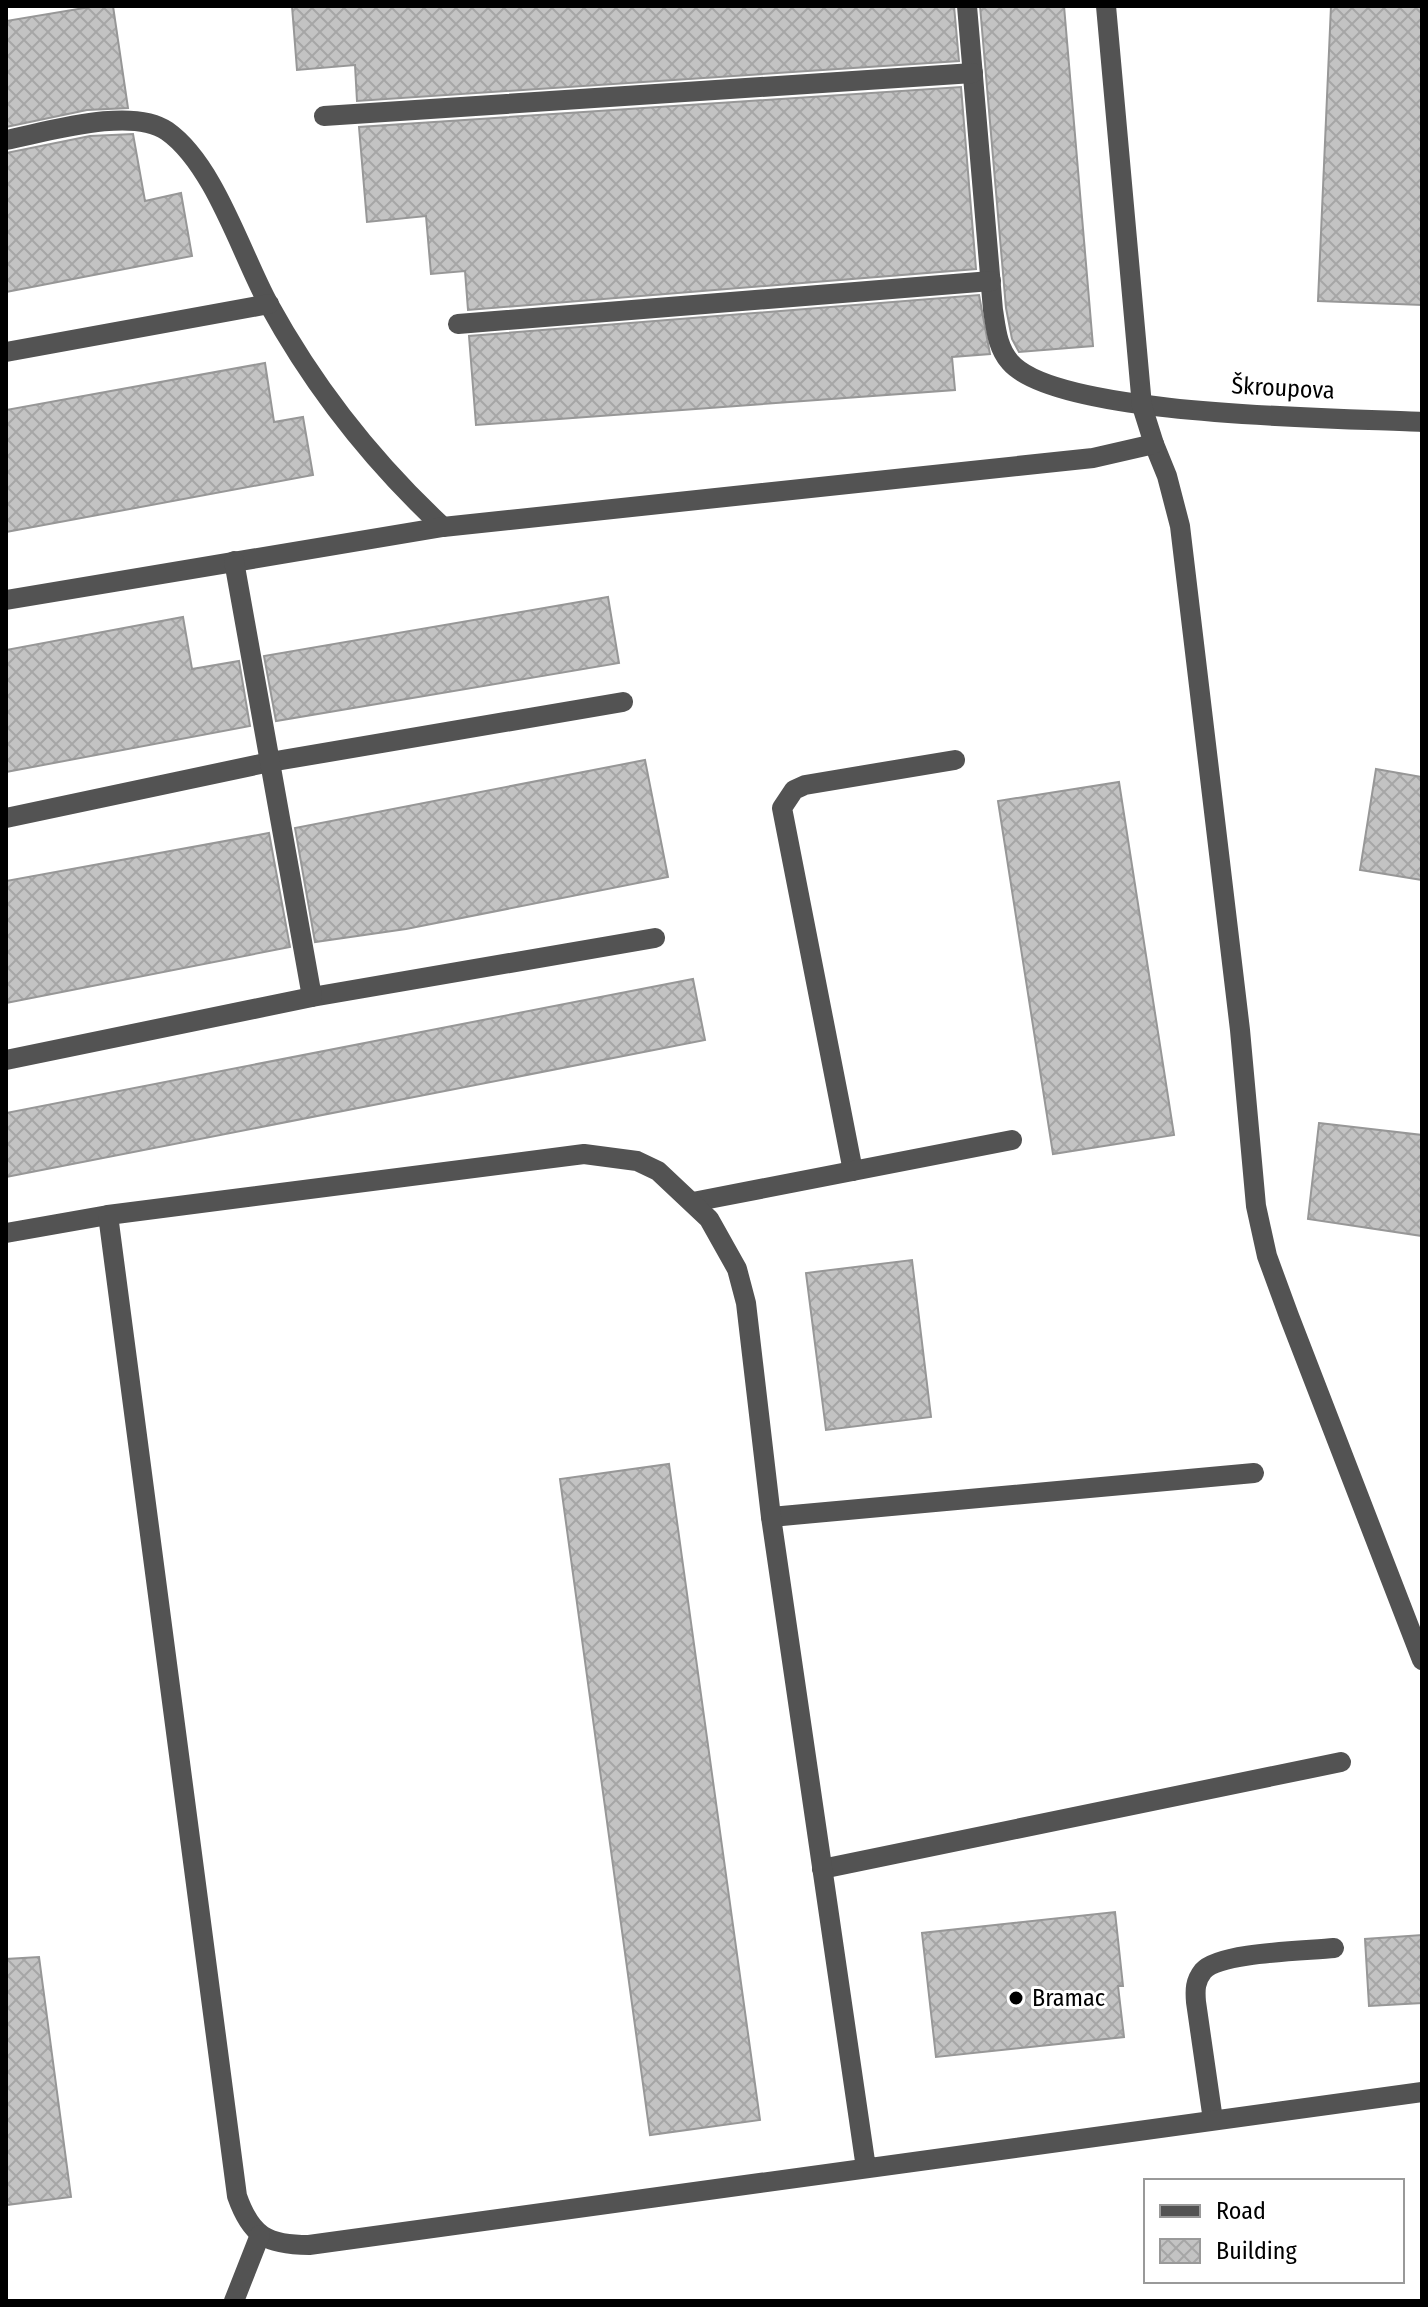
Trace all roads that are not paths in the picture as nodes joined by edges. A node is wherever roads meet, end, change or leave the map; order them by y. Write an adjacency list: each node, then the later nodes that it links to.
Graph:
1 (967, 6): 3 (street, Škroupova)
2 (1106, 6): 10 (street)
3 (973, 73): 4 (street); 6 (street, Škroupova)
4 (324, 116)
5 (6, 140): 7 (street)
6 (991, 281): 8 (street); 10 (street, Škroupova)
7 (269, 304): 9 (street); 13 (street)
8 (458, 324)
9 (6, 352)
10 (1142, 406): 11 (street, Škroupova); 12 (street)
11 (1422, 422)
12 (1154, 444): 13 (street); 30 (street)
13 (443, 527): 14 (street)
14 (234, 561): 15 (street); 18 (street)
15 (6, 600)
16 (623, 702): 18 (street)
17 (955, 760): 24 (street)
18 (270, 762): 19 (street); 21 (street)
19 (6, 818)
20 (655, 938): 21 (street)
21 (312, 997): 22 (street)
22 (6, 1060)
23 (1012, 1140): 24 (street)
24 (853, 1171): 25 (street)
25 (693, 1202): 26 (street); 29 (street)
26 (108, 1215): 27 (street); 37 (street)
27 (6, 1233)
28 (1254, 1473): 29 (street)
29 (771, 1517): 32 (street)
30 (1422, 1660)
31 (1341, 1762): 32 (street)
32 (822, 1869): 36 (street)
33 (1334, 1948): 35 (street)
34 (1422, 2092): 35 (street)
35 (1213, 2120): 36 (street)
36 (866, 2168): 37 (street)
37 (260, 2235): 38 (street)
38 (234, 2301)

